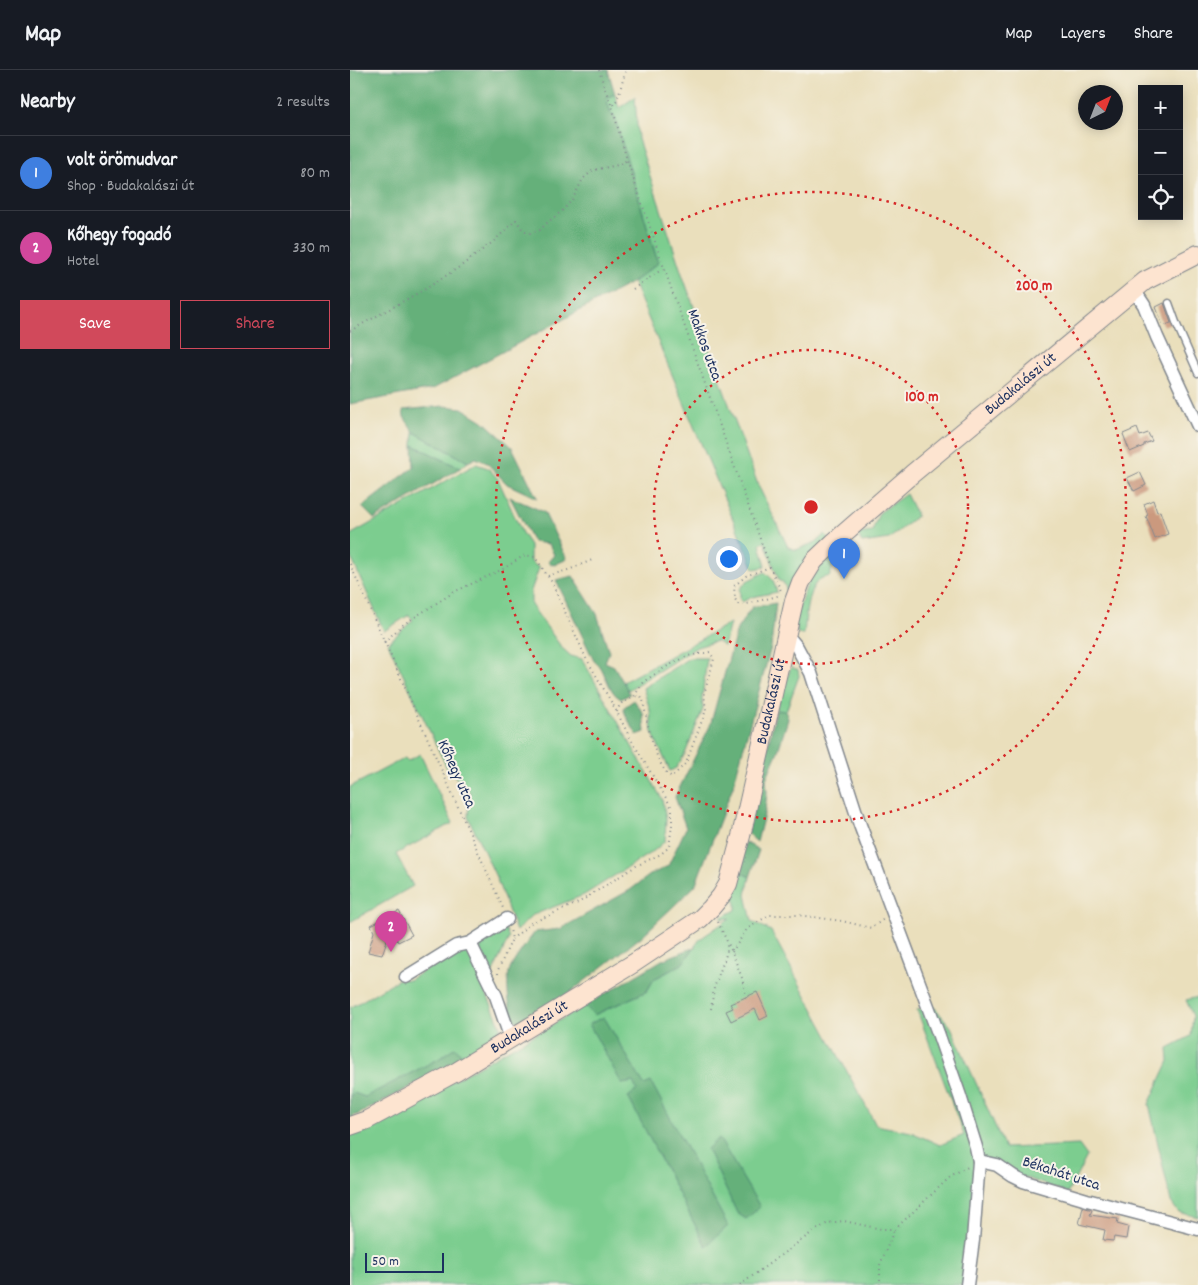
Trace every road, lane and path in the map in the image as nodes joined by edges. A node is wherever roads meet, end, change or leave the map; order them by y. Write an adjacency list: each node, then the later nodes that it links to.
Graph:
1 (599, 70): 3 (path, Makkos utca)
2 (626, 70): 3 (path)
3 (612, 106): 4 (path, Makkos utca)
4 (627, 160): 6 (path, Makkos utca); 10 (path)
5 (1198, 254): 8 (main road, Budakalászi út)
6 (664, 268): 7 (path); 15 (path, Makkos utca)
7 (633, 289)
8 (1134, 290): 12 (street); 17 (main road, Budakalászi út)
9 (1169, 303): 11 (lane)
10 (350, 332)
11 (1198, 373)
12 (1198, 426)
13 (592, 560): 16 (path)
14 (350, 564): 19 (path, Kőhegy utca)
15 (770, 567): 17 (path, Makkos utca); 17 (path)
16 (548, 576): 19 (path); 21 (path)
17 (788, 598): 18 (main road, Budakalászi út)
18 (786, 638): 22 (main road, Budakalászi út); 23 (street)
19 (384, 642): 24 (path, Kőhegy utca)
20 (634, 697): 20 (path); 21 (path)
21 (617, 712): 25 (path)
22 (711, 908): 26 (path); 33 (main road, Budakalászi út)
23 (893, 913): 28 (path); 35 (street)
24 (507, 919): 25 (path, Kőhegy utca); 27 (street)
25 (512, 939): 30 (path)
26 (727, 941): 28 (path); 32 (path)
27 (470, 943): 29 (street); 30 (street)
28 (732, 952): 31 (path)
29 (406, 977)
30 (496, 996): 33 (street)
31 (747, 1000)
32 (711, 1009)
33 (511, 1039): 34 (main road, Budakalászi út)
34 (350, 1126)
35 (979, 1161): 36 (path); 37 (street, Békahát utca); 40 (street)
36 (894, 1229): 38 (path); 39 (path)
37 (1198, 1229)
38 (740, 1285)
39 (880, 1285)
40 (967, 1285)

